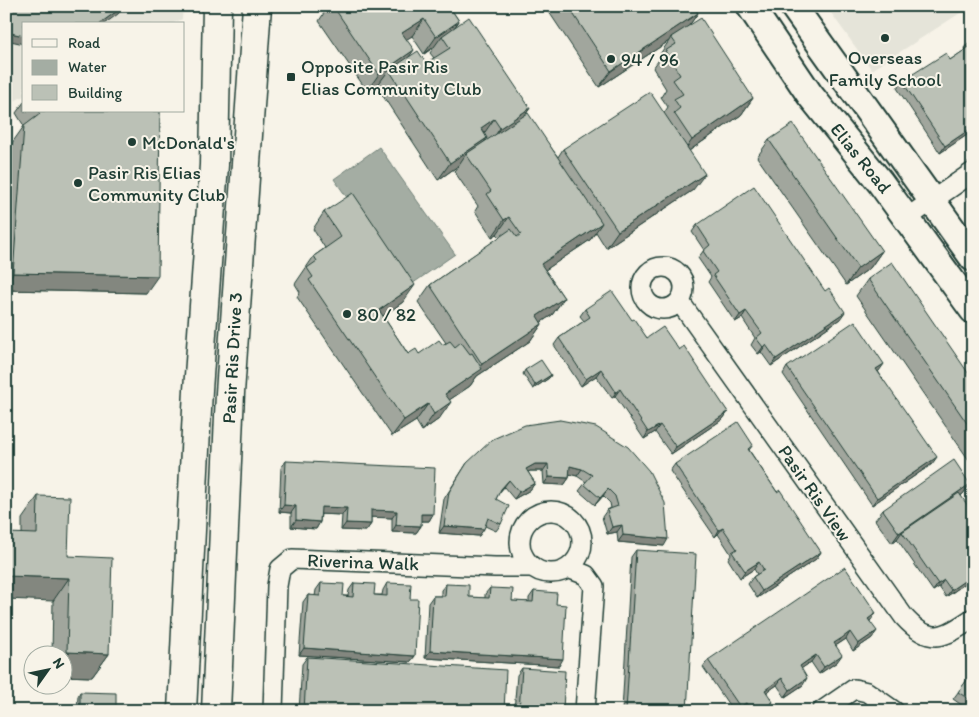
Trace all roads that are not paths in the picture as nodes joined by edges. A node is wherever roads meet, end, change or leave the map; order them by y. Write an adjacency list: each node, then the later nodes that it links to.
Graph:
1 (217, 6): 14 (main road, Pasir Ris Drive 3)
2 (257, 6): 15 (main road, Pasir Ris Drive 3)
3 (750, 6): 7 (street, Elias Road)
4 (793, 6): 6 (street, Elias Road)
5 (973, 172): 6 (street)
6 (932, 200): 7 (street); 8 (street, Elias Road)
7 (907, 218): 10 (street, Elias Road)
8 (973, 258)
9 (680, 302): 13 (street, Pasir Ris View)
10 (973, 310)
11 (532, 567): 12 (street, Riverina Walk); 12 (street); 16 (street, Riverina Walk)
12 (568, 568): 17 (street)
13 (973, 618)
14 (182, 711)
15 (216, 711)
16 (273, 711)
17 (585, 711)
18 (822, 711): 19 (street)
19 (894, 711)

